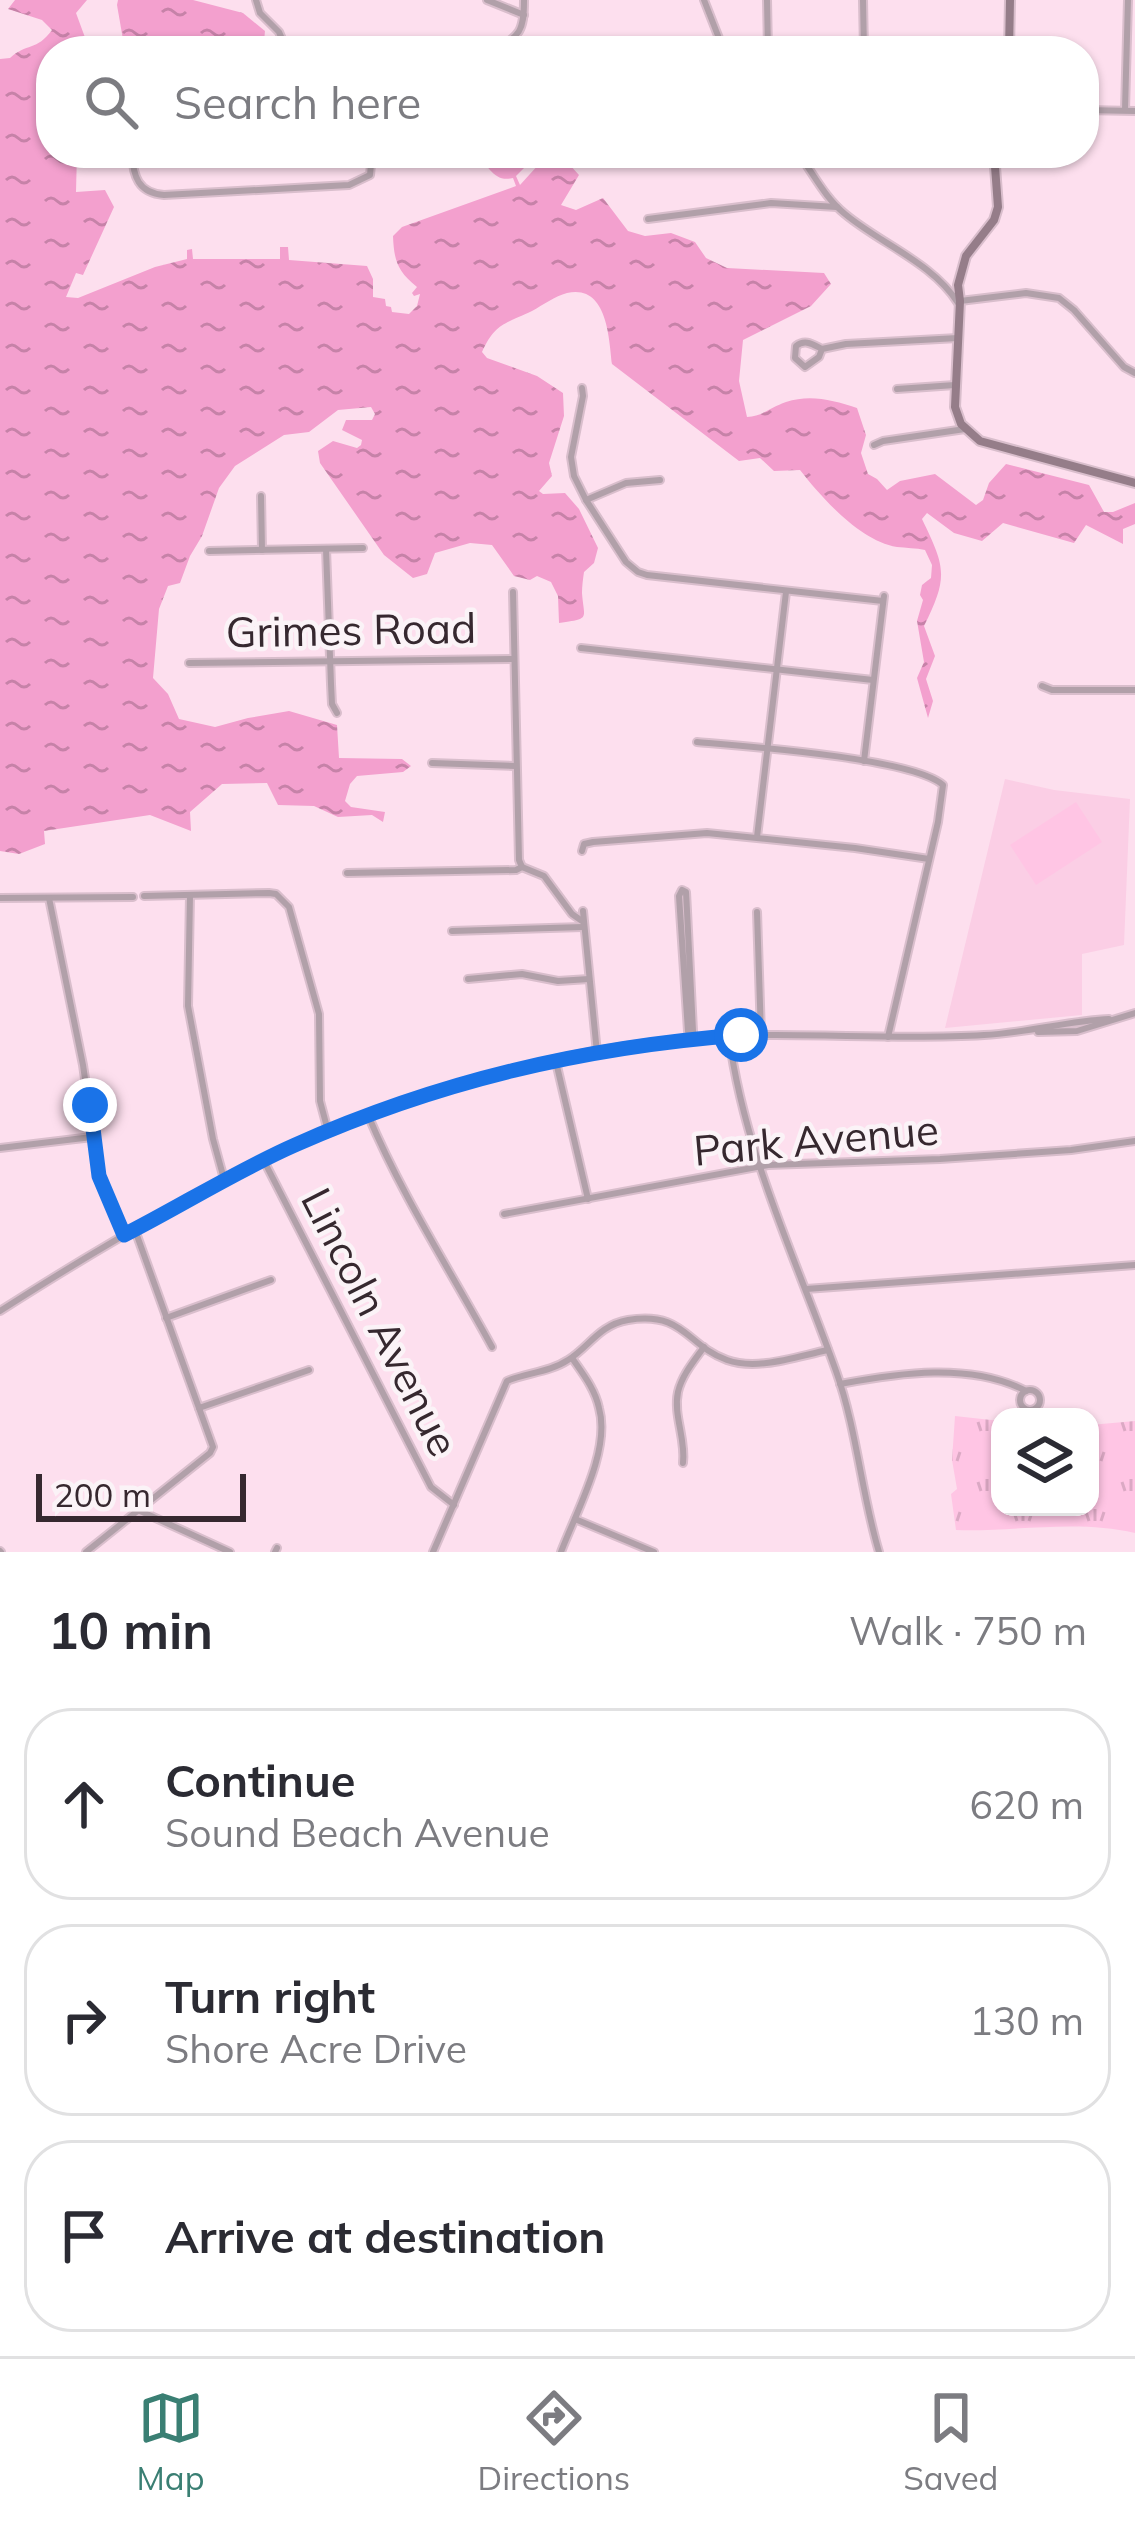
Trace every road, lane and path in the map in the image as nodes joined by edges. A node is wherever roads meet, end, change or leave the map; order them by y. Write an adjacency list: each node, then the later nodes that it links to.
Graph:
1 (256, 0): 10 (street)
2 (487, 0): 9 (street)
3 (524, 0): 9 (street)
4 (704, 0): 12 (street)
5 (767, 0): 13 (street)
6 (862, 0): 14 (street)
7 (1010, 0): 15 (street)
8 (1128, 0): 17 (street)
9 (524, 15): 11 (street)
10 (280, 36)
11 (516, 36)
12 (718, 36)
13 (768, 36)
14 (864, 36)
15 (1009, 36)
16 (1099, 110): 17 (street)
17 (1125, 110): 18 (street)
18 (1135, 111)
19 (133, 168): 20 (street)
20 (371, 168)
21 (809, 168): 23 (street)
22 (995, 168): 25 (street)
23 (837, 207): 24 (street); 26 (street)
24 (649, 219)
25 (959, 273): 26 (street); 27 (street)
26 (943, 282): 27 (street)
27 (960, 303): 28 (street); 30 (street)
28 (958, 338): 29 (street); 31 (street)
29 (822, 349): 29 (street)
30 (1135, 373)
31 (955, 386): 33 (street); 34 (street)
32 (582, 388): 39 (street)
33 (897, 389)
34 (965, 429): 35 (street); 37 (street)
35 (874, 445)
36 (660, 480): 39 (street)
37 (1135, 483)
38 (261, 496): 42 (street)
39 (586, 500): 45 (street)
40 (363, 548): 41 (street)
41 (326, 549): 42 (street); 48 (street)
42 (262, 550): 43 (street)
43 (209, 551)
44 (513, 592): 47 (street)
45 (786, 592): 50 (street); 51 (street)
46 (581, 648): 50 (street)
47 (513, 659): 48 (street, Grimes Road); 59 (street)
48 (330, 661): 49 (street, Grimes Road); 54 (street)
49 (190, 664)
50 (778, 669): 51 (street); 56 (street)
51 (873, 680): 57 (street)
52 (1042, 686): 53 (street)
53 (1135, 691)
54 (337, 713)
55 (697, 742): 56 (street)
56 (769, 749): 57 (street); 60 (street)
57 (864, 761): 62 (street)
58 (432, 763): 59 (street)
59 (515, 766): 63 (street)
60 (757, 837): 61 (street); 62 (street)
61 (583, 848)
62 (929, 859): 82 (street)
63 (522, 867): 64 (street); 71 (street)
64 (347, 873)
65 (190, 895): 66 (street); 87 (street); 93 (street)
66 (144, 896)
67 (133, 897): 69 (street)
68 (0, 898): 69 (street)
69 (49, 898): 88 (street)
70 (757, 912): 80 (street)
71 (583, 920): 72 (street); 74 (street)
72 (452, 931)
73 (468, 979): 74 (street)
74 (589, 979): 84 (street)
75 (1135, 1013): 77 (street)
76 (1067, 1023): 77 (street); 78 (street); 79 (street)
77 (1081, 1025): 79 (street)
78 (1035, 1031): 79 (street); 82 (street)
79 (1072, 1033)
80 (761, 1035): 81 (street); 82 (street)
81 (729, 1036): 83 (street); 92 (street)
82 (888, 1037)
83 (691, 1039): 83 (street); 84 (street)
84 (597, 1053): 85 (street)
85 (556, 1060): 86 (street); 94 (street)
86 (368, 1115): 87 (street); 103 (street)
87 (328, 1131): 91 (street)
88 (92, 1137): 90 (street); 97 (street)
89 (1135, 1141): 92 (street, Park Avenue)
90 (0, 1148)
91 (263, 1160): 93 (street); 112 (street, Lincoln Avenue)
92 (759, 1166): 94 (street, Park Avenue); 100 (street)
93 (224, 1179): 96 (street)
94 (588, 1199): 95 (street, Park Avenue)
95 (504, 1214)
96 (135, 1230): 97 (street); 102 (street)
97 (124, 1235): 101 (street)
98 (1135, 1265): 100 (street)
99 (271, 1280): 102 (street)
100 (806, 1289): 105 (street)
101 (0, 1311)
102 (166, 1318): 110 (street)
103 (492, 1347)
104 (704, 1347): 105 (street); 106 (street); 111 (street)
105 (828, 1350): 108 (street)
106 (572, 1358): 112 (street); 114 (street)
107 (309, 1370): 110 (street)
108 (840, 1384): 109 (street); 120 (street)
109 (1026, 1391)
110 (199, 1408): 113 (street)
111 (683, 1463)
112 (454, 1505): 117 (street)
113 (138, 1510): 115 (street); 116 (street)
114 (574, 1518): 118 (street); 119 (street)
115 (86, 1552)
116 (230, 1552)
117 (433, 1552)
118 (561, 1552)
119 (654, 1552)
120 (878, 1552)

